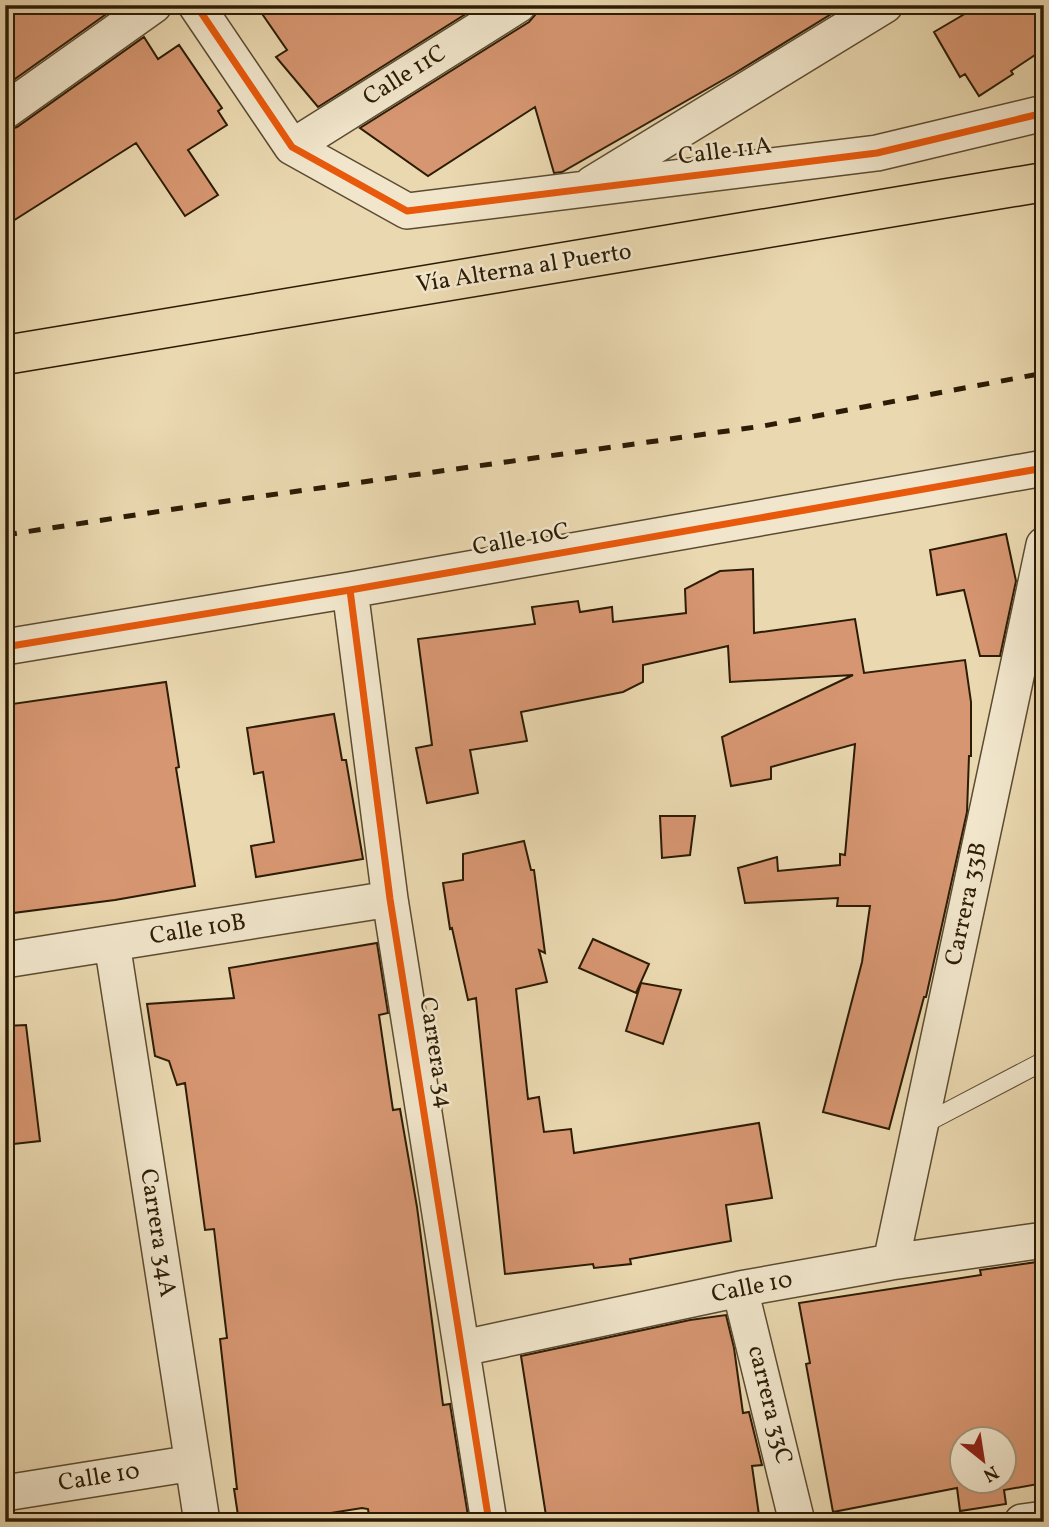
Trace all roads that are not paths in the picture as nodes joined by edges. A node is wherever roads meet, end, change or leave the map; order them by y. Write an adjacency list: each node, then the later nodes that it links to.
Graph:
1 (154, 5): 5 (street)
2 (196, 5): 7 (street)
3 (518, 5): 7 (street, Calle 11C)
4 (883, 6): 9 (street)
5 (5, 111)
6 (1044, 113): 9 (street, Calle 11A)
7 (292, 147): 9 (street, Calle 11A)
8 (1044, 182): 10 (main road, Vía Alterna al Puerto)
9 (583, 190)
10 (5, 355)
11 (1044, 468): 13 (street, Calle 10C)
12 (1044, 545): 19 (street, Carrera 33B)
13 (350, 590): 14 (street, Calle 10C); 15 (street, Carrera 34)
14 (5, 647)
15 (390, 899): 16 (street, Calle 10B); 23 (street, Carrera 34)
16 (112, 943): 17 (street, Calle 10B); 24 (street, Carrera 34A)
17 (5, 960)
18 (1044, 1061): 19 (lane)
19 (919, 1127): 21 (street, Carrera 33B)
20 (1044, 1240): 21 (street, Calle 10)
21 (891, 1262): 22 (street, Calle 10)
22 (740, 1289): 23 (street, Calle 10); 29 (street, carrera 33C)
23 (463, 1348): 28 (street, Carrera 34)
24 (193, 1463): 25 (street, Calle 10); 27 (street, Carrera 34A)
25 (5, 1493)
26 (1044, 1519): 30 (street)
27 (202, 1522)
28 (489, 1522)
29 (797, 1522)
30 (1022, 1522)

